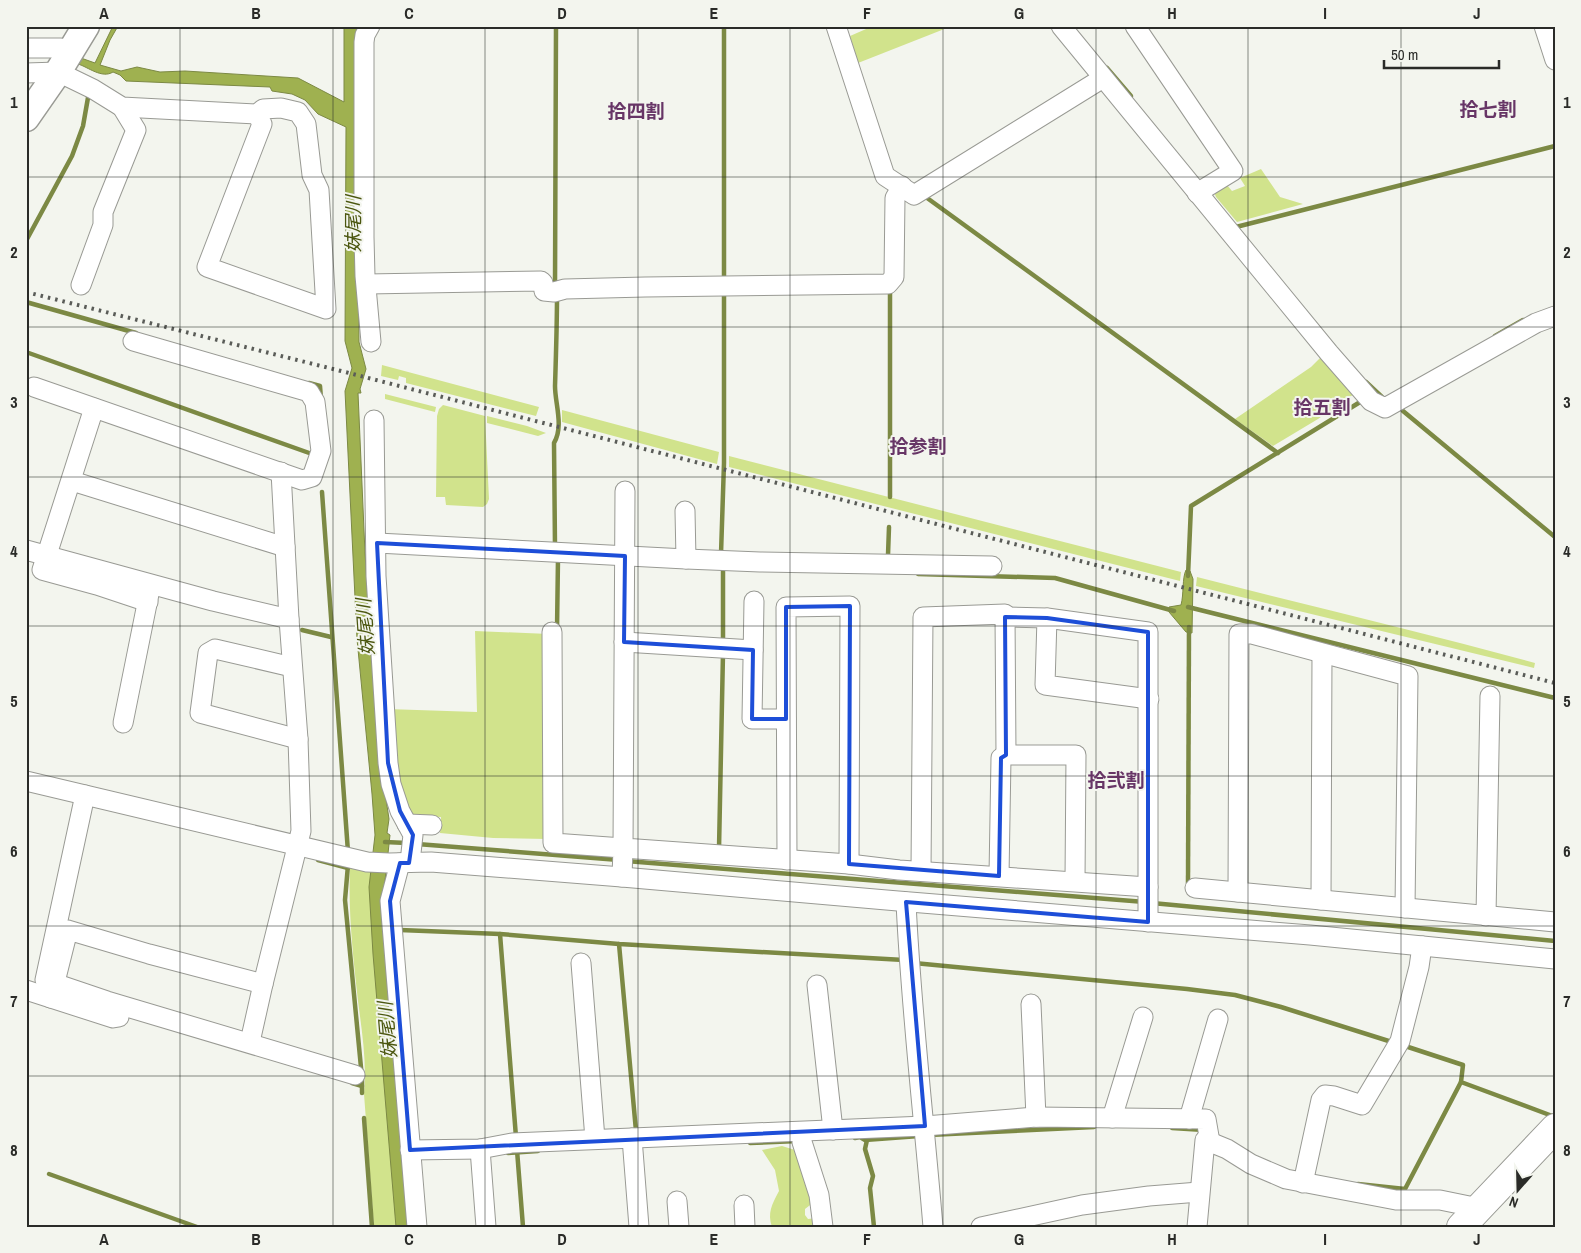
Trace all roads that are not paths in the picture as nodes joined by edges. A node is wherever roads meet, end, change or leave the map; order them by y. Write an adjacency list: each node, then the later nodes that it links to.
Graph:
1 (86, 26): 8 (main road)
2 (370, 26): 17 (street)
3 (836, 26): 15 (street)
4 (1060, 26): 11 (street)
5 (1135, 26): 16 (street)
6 (1544, 26): 9 (street)
7 (26, 48): 8 (street)
8 (66, 59): 10 (street); 12 (street); 14 (main road)
9 (1555, 60)
10 (26, 73)
11 (1104, 78): 15 (street); 16 (street)
12 (122, 107): 13 (street); 18 (street)
13 (257, 114): 13 (street)
14 (26, 118)
15 (904, 185): 17 (street)
16 (1202, 190): 19 (street)
17 (367, 284): 21 (street)
18 (81, 285)
19 (1555, 316)
20 (133, 341): 25 (street)
21 (371, 342)
22 (34, 387): 23 (street)
23 (94, 408): 25 (street); 26 (street)
24 (374, 420): 29 (street)
25 (281, 472): 30 (street)
26 (72, 481): 30 (street); 34 (street)
27 (625, 491): 32 (street)
28 (685, 511): 33 (street)
29 (376, 544): 32 (street); 55 (street)
30 (285, 548): 40 (street)
31 (26, 550): 34 (street)
32 (625, 556): 33 (street); 42 (street)
33 (686, 559): 35 (street)
34 (46, 561): 36 (street)
35 (992, 566)
36 (149, 593): 40 (street); 49 (street)
37 (754, 601): 43 (street)
38 (1004, 618): 39 (street); 51 (street); 61 (street)
39 (1047, 618): 47 (street); 47 (street)
40 (289, 620): 45 (street)
41 (552, 632): 59 (street)
42 (624, 642): 43 (street); 59 (street)
43 (753, 650): 48 (street)
44 (1322, 654): 66 (street); 68 (street); 70 (street)
45 (292, 667): 50 (street); 50 (street)
46 (1490, 696): 71 (street)
47 (1149, 699): 69 (street)
48 (786, 719): 57 (street); 60 (street)
49 (123, 723)
50 (298, 739): 56 (street)
51 (1006, 755): 63 (street); 64 (street)
52 (26, 780): 53 (street)
53 (85, 795): 56 (street); 78 (street)
54 (432, 825): 55 (street)
55 (410, 830): 58 (street)
56 (296, 850): 58 (street); 76 (street)
57 (787, 860): 59 (street); 60 (street)
58 (396, 861): 59 (street); 95 (street)
59 (623, 862): 67 (street)
60 (849, 864): 62 (street)
61 (921, 871): 62 (street); 63 (street)
62 (899, 873): 67 (street)
63 (999, 876): 64 (street)
64 (1075, 881): 69 (street)
65 (1195, 888): 66 (street)
66 (1238, 892): 68 (street)
67 (901, 899): 69 (street); 89 (street)
68 (1321, 900): 70 (street)
69 (1148, 904): 73 (street)
70 (1405, 908): 71 (street)
71 (1486, 916): 72 (street)
72 (1555, 922)
73 (1422, 946): 74 (street); 96 (street)
74 (1555, 960)
75 (581, 963): 92 (street)
76 (263, 984): 78 (street); 82 (street)
77 (817, 985): 88 (street)
78 (44, 989): 82 (street)
79 (1031, 1004): 84 (street)
80 (1143, 1018): 85 (street)
81 (1218, 1019): 86 (street)
82 (250, 1042): 83 (street)
83 (356, 1075)
84 (1036, 1117): 85 (street); 89 (street)
85 (1112, 1118): 86 (street)
86 (1189, 1119): 90 (street)
87 (1555, 1128): 100 (main road)
88 (833, 1130): 89 (street); 91 (street)
89 (926, 1132): 107 (street)
90 (1209, 1135): 96 (street); 97 (street)
91 (802, 1137): 93 (street); 106 (street)
92 (595, 1139): 93 (street); 94 (street)
93 (632, 1143): 103 (street)
94 (480, 1148): 95 (street); 102 (street)
95 (410, 1150): 101 (street)
96 (1304, 1178): 100 (street)
97 (1199, 1192): 108 (street); 109 (street)
98 (678, 1201): 104 (street)
99 (744, 1205): 105 (street)
100 (1470, 1217)
101 (417, 1227)
102 (486, 1227)
103 (639, 1227)
104 (679, 1227)
105 (745, 1227)
106 (823, 1227)
107 (934, 1227)
108 (981, 1227)
109 (1197, 1227)

